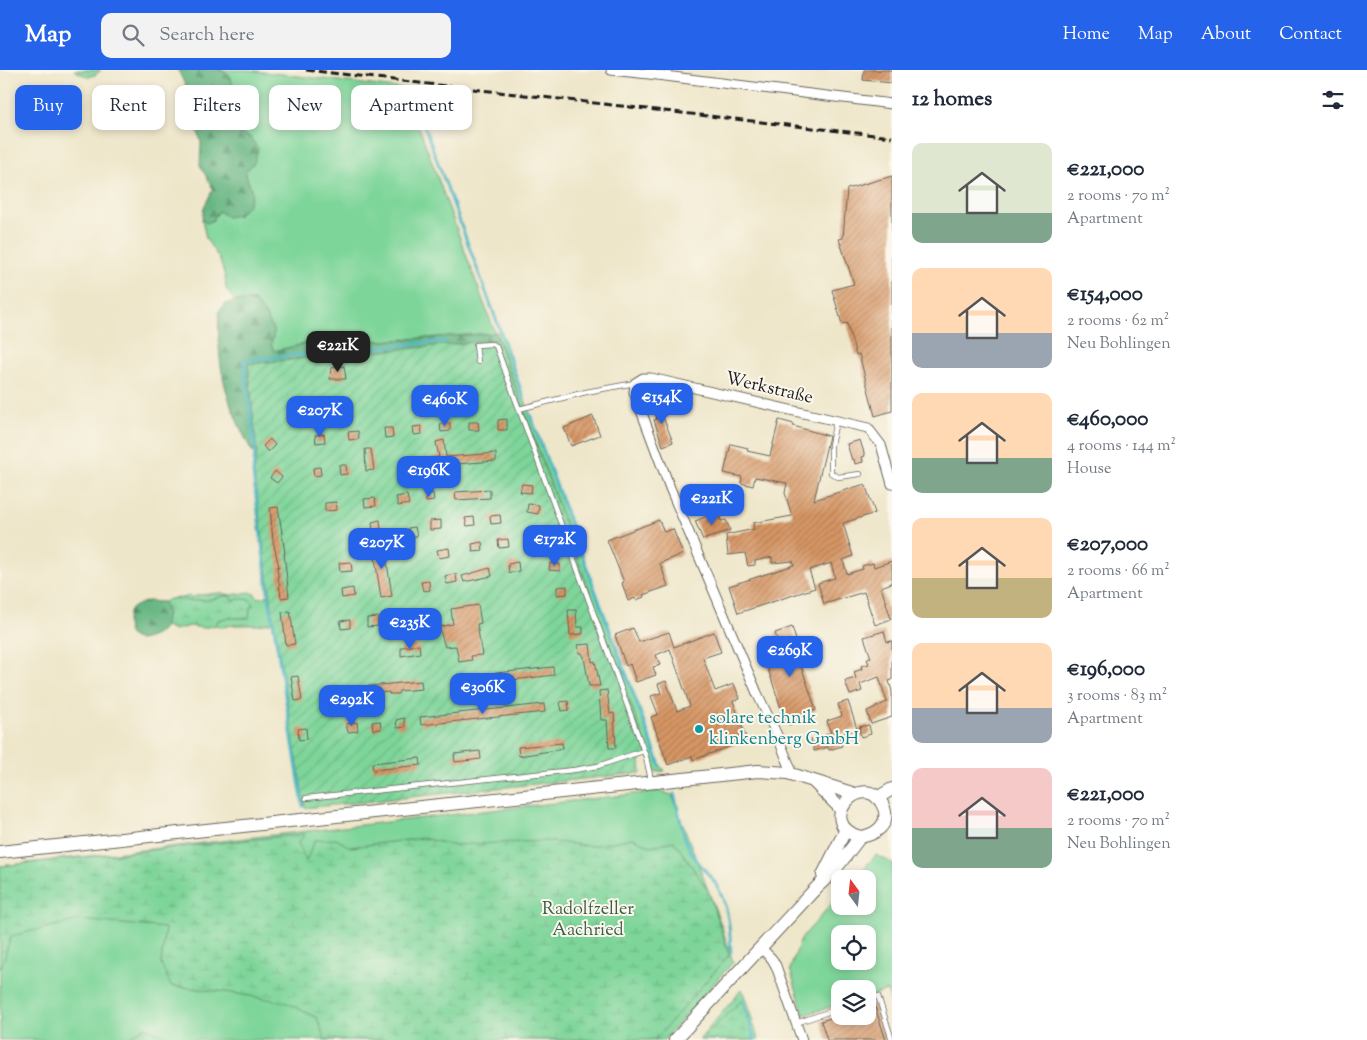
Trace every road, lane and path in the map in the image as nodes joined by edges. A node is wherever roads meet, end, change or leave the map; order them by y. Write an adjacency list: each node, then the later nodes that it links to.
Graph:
1 (611, 70): 2 (street)
2 (650, 72): 3 (street)
3 (892, 104)
4 (478, 362): 6 (lane)
5 (635, 383): 6 (lane); 7 (street, Werkstraße); 11 (street)
6 (519, 409): 10 (lane)
7 (836, 421): 8 (lane); 9 (street, Werkstraße)
8 (860, 474)
9 (892, 484)
10 (643, 751): 13 (lane); 16 (lane)
11 (788, 773): 12 (main road); 13 (main road)
12 (812, 780): 15 (main road); 18 (main road)
13 (651, 783): 22 (main road)
14 (892, 789): 17 (main road)
15 (855, 794): 17 (main road); 18 (main road)
16 (306, 798)
17 (877, 798): 19 (main road)
18 (841, 809): 20 (main road)
19 (888, 809): 21 (main road)
20 (846, 829): 21 (main road); 23 (main road)
21 (860, 836): 23 (main road)
22 (0, 852)
23 (816, 888): 24 (main road)
24 (761, 948): 27 (street); 28 (main road)
25 (876, 997): 30 (lane)
26 (831, 1011): 27 (lane)
27 (796, 1023): 29 (street)
28 (675, 1040)
29 (802, 1040)
30 (892, 1040)

